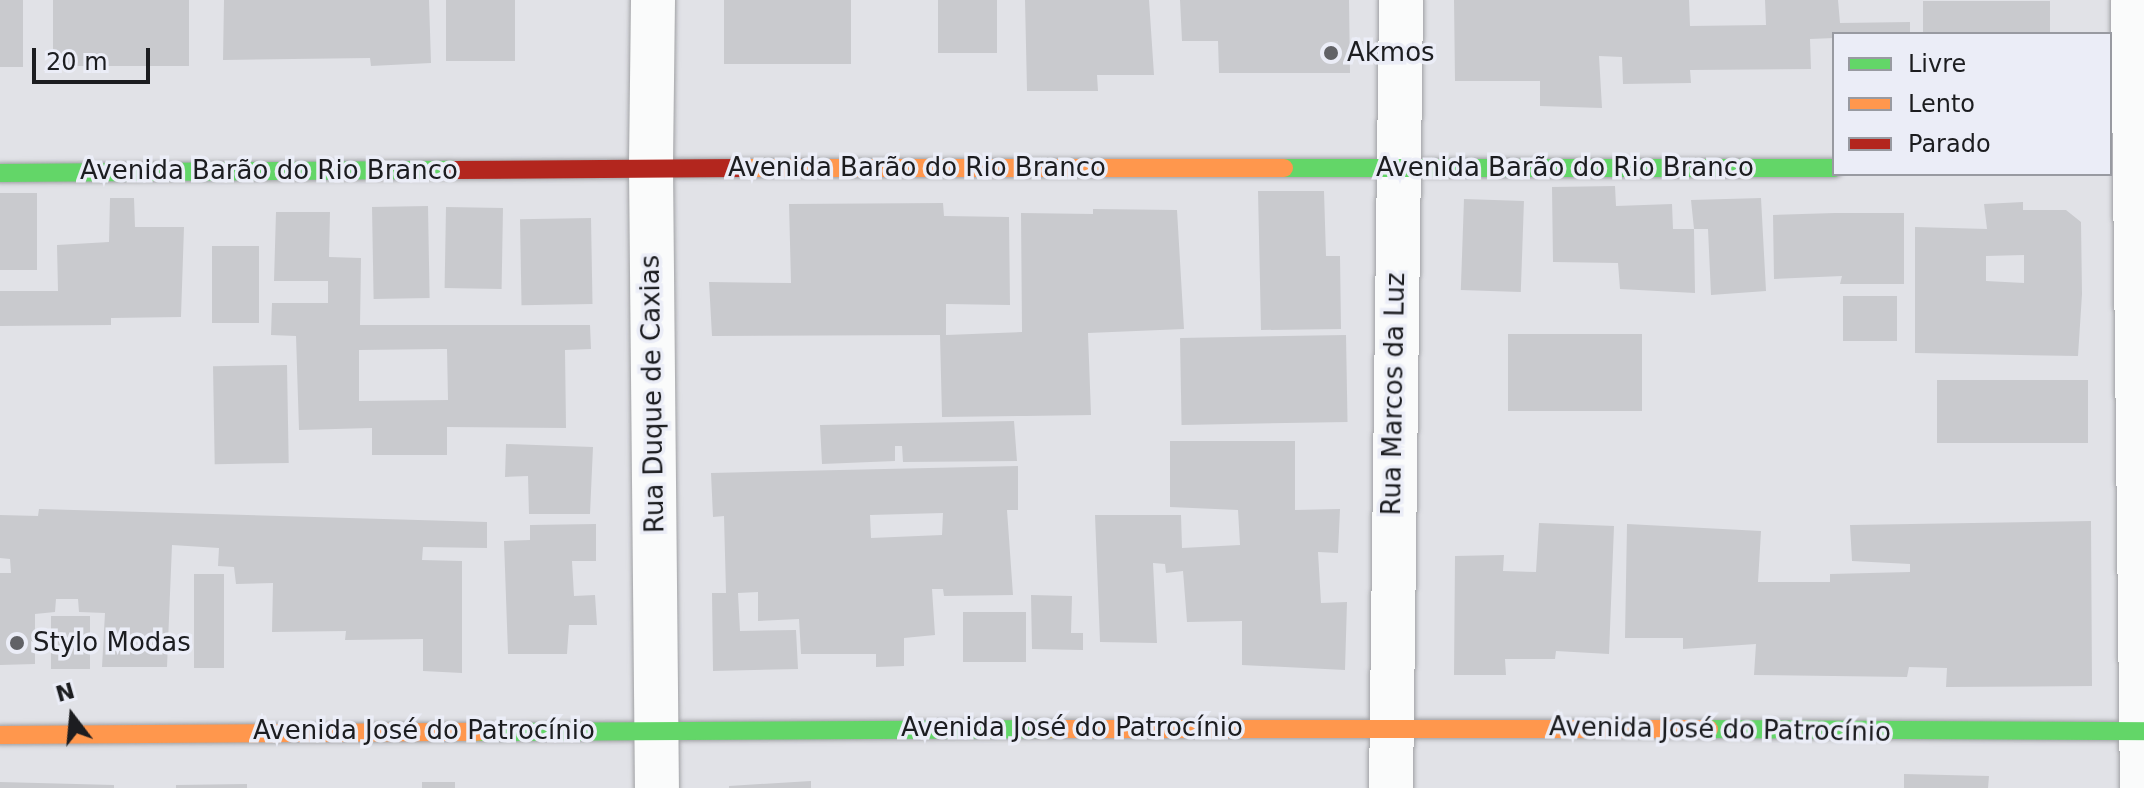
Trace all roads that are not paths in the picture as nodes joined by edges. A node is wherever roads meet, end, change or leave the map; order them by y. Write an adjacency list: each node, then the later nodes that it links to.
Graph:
1 (653, 0): 4 (street, Rua Duque de Caxias)
2 (1401, 0): 5 (street, Rua Marcos da Luz)
3 (2133, 0): 7 (street)
4 (651, 168): 5 (street, Avenida Barão do Rio Branco); 8 (street, Avenida Barão do Rio Branco); 10 (street, Rua Duque de Caxias)
5 (1397, 168): 6 (street, Avenida Barão do Rio Branco); 9 (street, Rua Marcos da Luz)
6 (1832, 168)
7 (2129, 168): 11 (street)
8 (0, 173)
9 (1391, 727): 10 (street, Avenida José do Patrocínio); 11 (street, Avenida José do Patrocínio); 14 (street, Rua Marcos da Luz)
10 (656, 729): 12 (street, Avenida José do Patrocínio); 13 (street, Rua Duque de Caxias)
11 (2143, 731): 15 (street)
12 (0, 735)
13 (657, 788)
14 (1391, 788)
15 (2142, 788)

